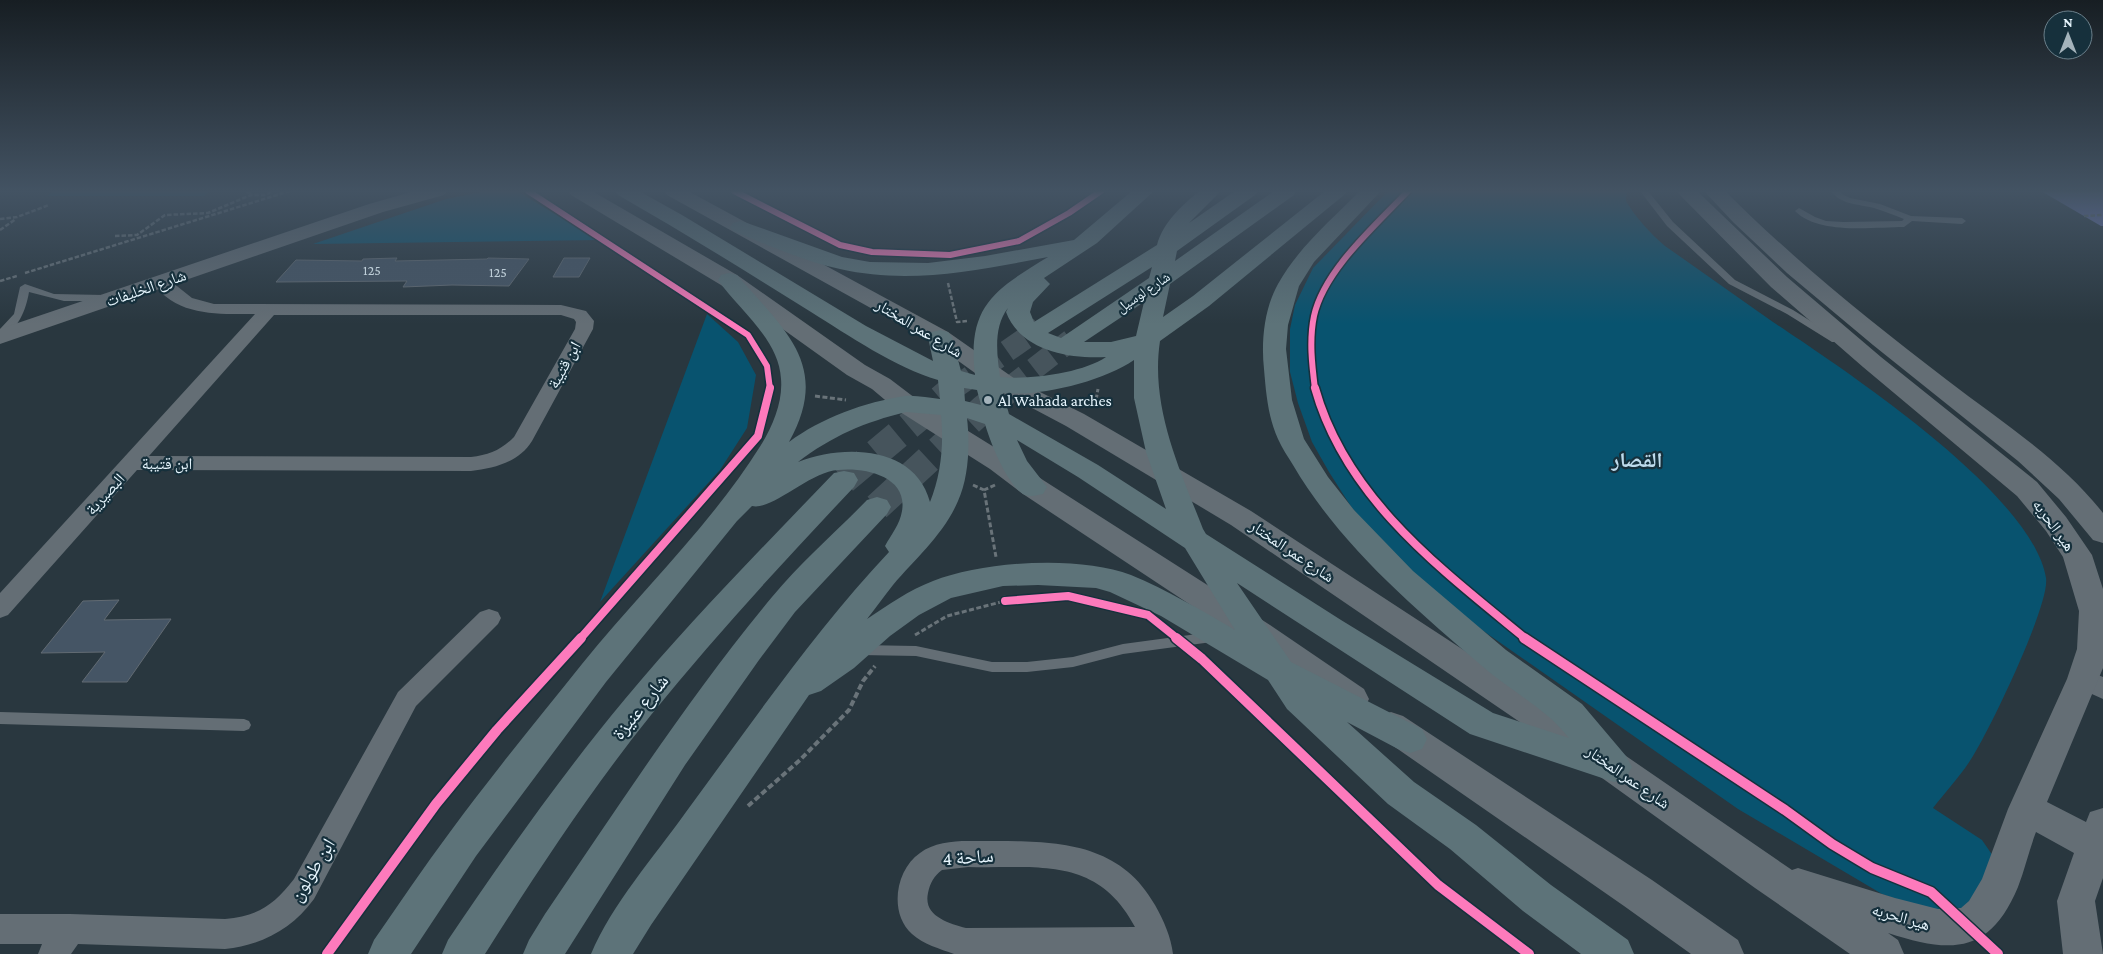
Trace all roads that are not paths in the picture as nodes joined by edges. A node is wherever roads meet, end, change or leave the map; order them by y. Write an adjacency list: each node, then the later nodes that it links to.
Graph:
1 (296, 236): 18 (main road, شارع الخليفات)
2 (653, 236): 17 (main road)
3 (702, 236): 27 (highway)
4 (755, 236): 24 (main road, شارع عمر المختار)
5 (763, 236): 15 (highway)
6 (1092, 236): 15 (highway)
7 (1170, 236): 61 (highway)
8 (1185, 236): 21 (highway, شارع لوسيل)
9 (1225, 236): 25 (highway, شارع لوسيل)
10 (1282, 236): 22 (highway)
11 (1327, 236): 49 (highway)
12 (1682, 236): 26 (lane)
13 (1731, 236): 26 (main road, هير الحربه)
14 (1759, 236): 38 (main road, هير الحربه)
15 (1082, 244): 16 (highway)
16 (1059, 260): 22 (highway); 28 (highway)
17 (729, 280): 29 (main road); 37 (highway)
18 (162, 282): 19 (main road, شارع الخليفات); 20 (street, ابن قتيبة)
19 (118, 297): 23 (main road, شارع الخليفات); 23 (lane)
20 (268, 311): 33 (street, البصيرية); 33 (street, ابن قتيبة)
21 (1040, 328)
22 (1159, 332): 28 (highway)
23 (0, 336)
24 (940, 337): 27 (highway); 28 (main road, شارع عمر المختار)
25 (1071, 340)
26 (1872, 362): 44 (main road, هير الحربه)
27 (950, 376): 28 (highway); 30 (highway)
28 (994, 381): 31 (highway); 49 (main road, شارع عمر المختار)
29 (906, 404): 30 (highway); 32 (main road); 37 (highway)
30 (954, 408): 31 (highway); 32 (highway)
31 (997, 419): 34 (highway); 49 (highway)
32 (956, 435): 34 (main road); 39 (highway)
33 (133, 463): 40 (street, البصيرية)
34 (1022, 479): 48 (main road)
35 (844, 480): 58 (highway, شارع عنيزة)
36 (877, 507): 59 (highway)
37 (727, 514): 39 (highway); 57 (highway)
38 (2100, 526)
39 (882, 578): 45 (highway)
40 (0, 609)
41 (489, 618): 54 (street, ابن طولون)
42 (1219, 636): 43 (lane); 43 (highway); 48 (highway)
43 (853, 650): 45 (highway)
44 (2093, 684): 50 (main road, هير الحربه)
45 (791, 694): 60 (highway)
46 (0, 718): 47 (lane)
47 (244, 725)
48 (1410, 739): 62 (main road)
49 (1614, 767): 52 (main road, شارع عمر المختار)
50 (2026, 809): 51 (main road); 52 (main road, هير الحربه)
51 (2099, 834): 64 (main road)
52 (1768, 876): 63 (main road, شارع عمر المختار)
53 (0, 929): 54 (street, ابن طولون)
54 (70, 929): 56 (street)
55 (1158, 948): 55 (street, ساحة 4)
56 (53, 954)
57 (388, 954)
58 (462, 954)
59 (543, 954)
60 (611, 954)
61 (1614, 954)
62 (1724, 954)
63 (1884, 954)
64 (2083, 954)

